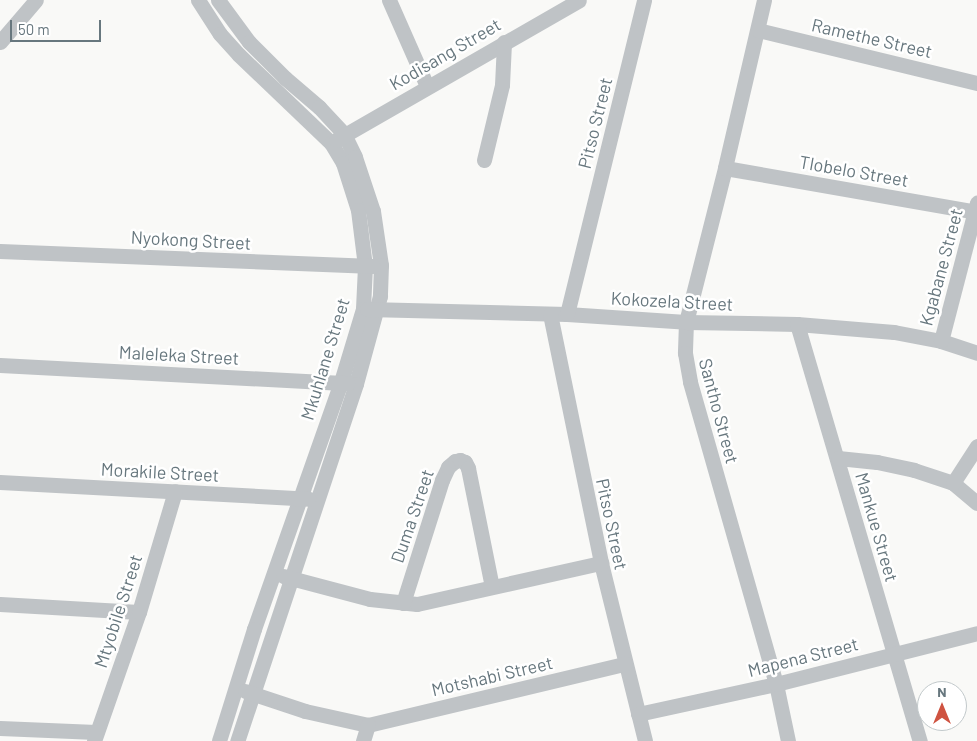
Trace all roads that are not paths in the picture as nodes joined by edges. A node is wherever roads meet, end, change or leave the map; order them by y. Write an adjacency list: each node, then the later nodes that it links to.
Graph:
1 (36, 0): 9 (street)
2 (198, 0): 14 (street, Mkuhlane Street)
3 (218, 0): 13 (street, Mkuhlane Street)
4 (388, 0): 12 (street)
5 (579, 0): 10 (street, Kodisang Street)
6 (644, 0): 23 (street, Pitso Street)
7 (764, 0): 8 (street, Santho Street)
8 (758, 30): 11 (street, Ramethe Street); 16 (street, Santho Street)
9 (0, 42)
10 (504, 42): 12 (street, Kodisang Street); 15 (street)
11 (977, 83)
12 (427, 86): 13 (street, Kodisang Street)
13 (344, 134): 14 (street, Kodisang Street); 20 (street, Mkuhlane Street)
14 (331, 143): 19 (street, Mkuhlane Street)
15 (484, 160)
16 (725, 168): 17 (street, Tlobelo Street); 24 (street, Santho Street)
17 (976, 209): 26 (street, Kgabane Street)
18 (0, 251): 19 (street, Nyokong Street)
19 (364, 266): 20 (street, Nyokong Street); 21 (street, Mkuhlane Street)
20 (381, 266): 21 (street, Mkuhlane Street)
21 (370, 309): 22 (street, Kokozela Street); 29 (street, Mkuhlane Street)
22 (550, 314): 23 (street, Kokozela Street); 38 (street, Pitso Street)
23 (567, 314): 24 (street, Kokozela Street)
24 (686, 322): 25 (street, Kokozela Street); 48 (street, Santho Street)
25 (797, 324): 26 (street, Kokozela Street); 31 (street, Mankue Street)
26 (941, 341): 27 (street, Kokozela Street)
27 (977, 353)
28 (0, 365): 29 (street, Maleleka Street)
29 (348, 383): 35 (street, Mkuhlane Street); 36 (street, Mkuhlane Street)
30 (977, 446): 33 (street)
31 (838, 458): 33 (street); 46 (street, Mankue Street)
32 (0, 482): 34 (street, Morakile Street)
33 (953, 483): 37 (street)
34 (175, 491): 35 (street, Morakile Street); 44 (street, Mtyobile Street)
35 (300, 498): 36 (street, Morakile Street); 39 (street, Mkuhlane Street)
36 (318, 500): 40 (street, Mkuhlane Street)
37 (977, 502)
38 (601, 563): 41 (street); 47 (street, Pitso Street)
39 (274, 574): 40 (street); 49 (street, Mkuhlane Street)
40 (292, 579): 42 (street); 50 (street, Mkuhlane Street)
41 (492, 587): 42 (street); 42 (street, Duma Street)
42 (402, 603)
43 (0, 604): 44 (street)
44 (139, 612): 54 (street, Mtyobile Street)
45 (977, 633): 46 (street, Mapena Street)
46 (893, 654): 48 (street, Mapena Street); 60 (street, Mankue Street)
47 (625, 664): 51 (street, Pitso Street); 52 (street, Motshabi Street)
48 (776, 684): 51 (street, Mapena Street); 59 (street, Santho Street)
49 (237, 689): 50 (street, Motshabi Street); 55 (street, Mkuhlane Street)
50 (253, 694): 52 (street, Motshabi Street); 56 (street, Mkuhlane Street)
51 (638, 714): 58 (street, Pitso Street)
52 (368, 725): 57 (street)
53 (0, 728): 54 (street)
54 (95, 737)
55 (220, 741)
56 (237, 741)
57 (363, 741)
58 (645, 741)
59 (788, 741)
60 (920, 741)

